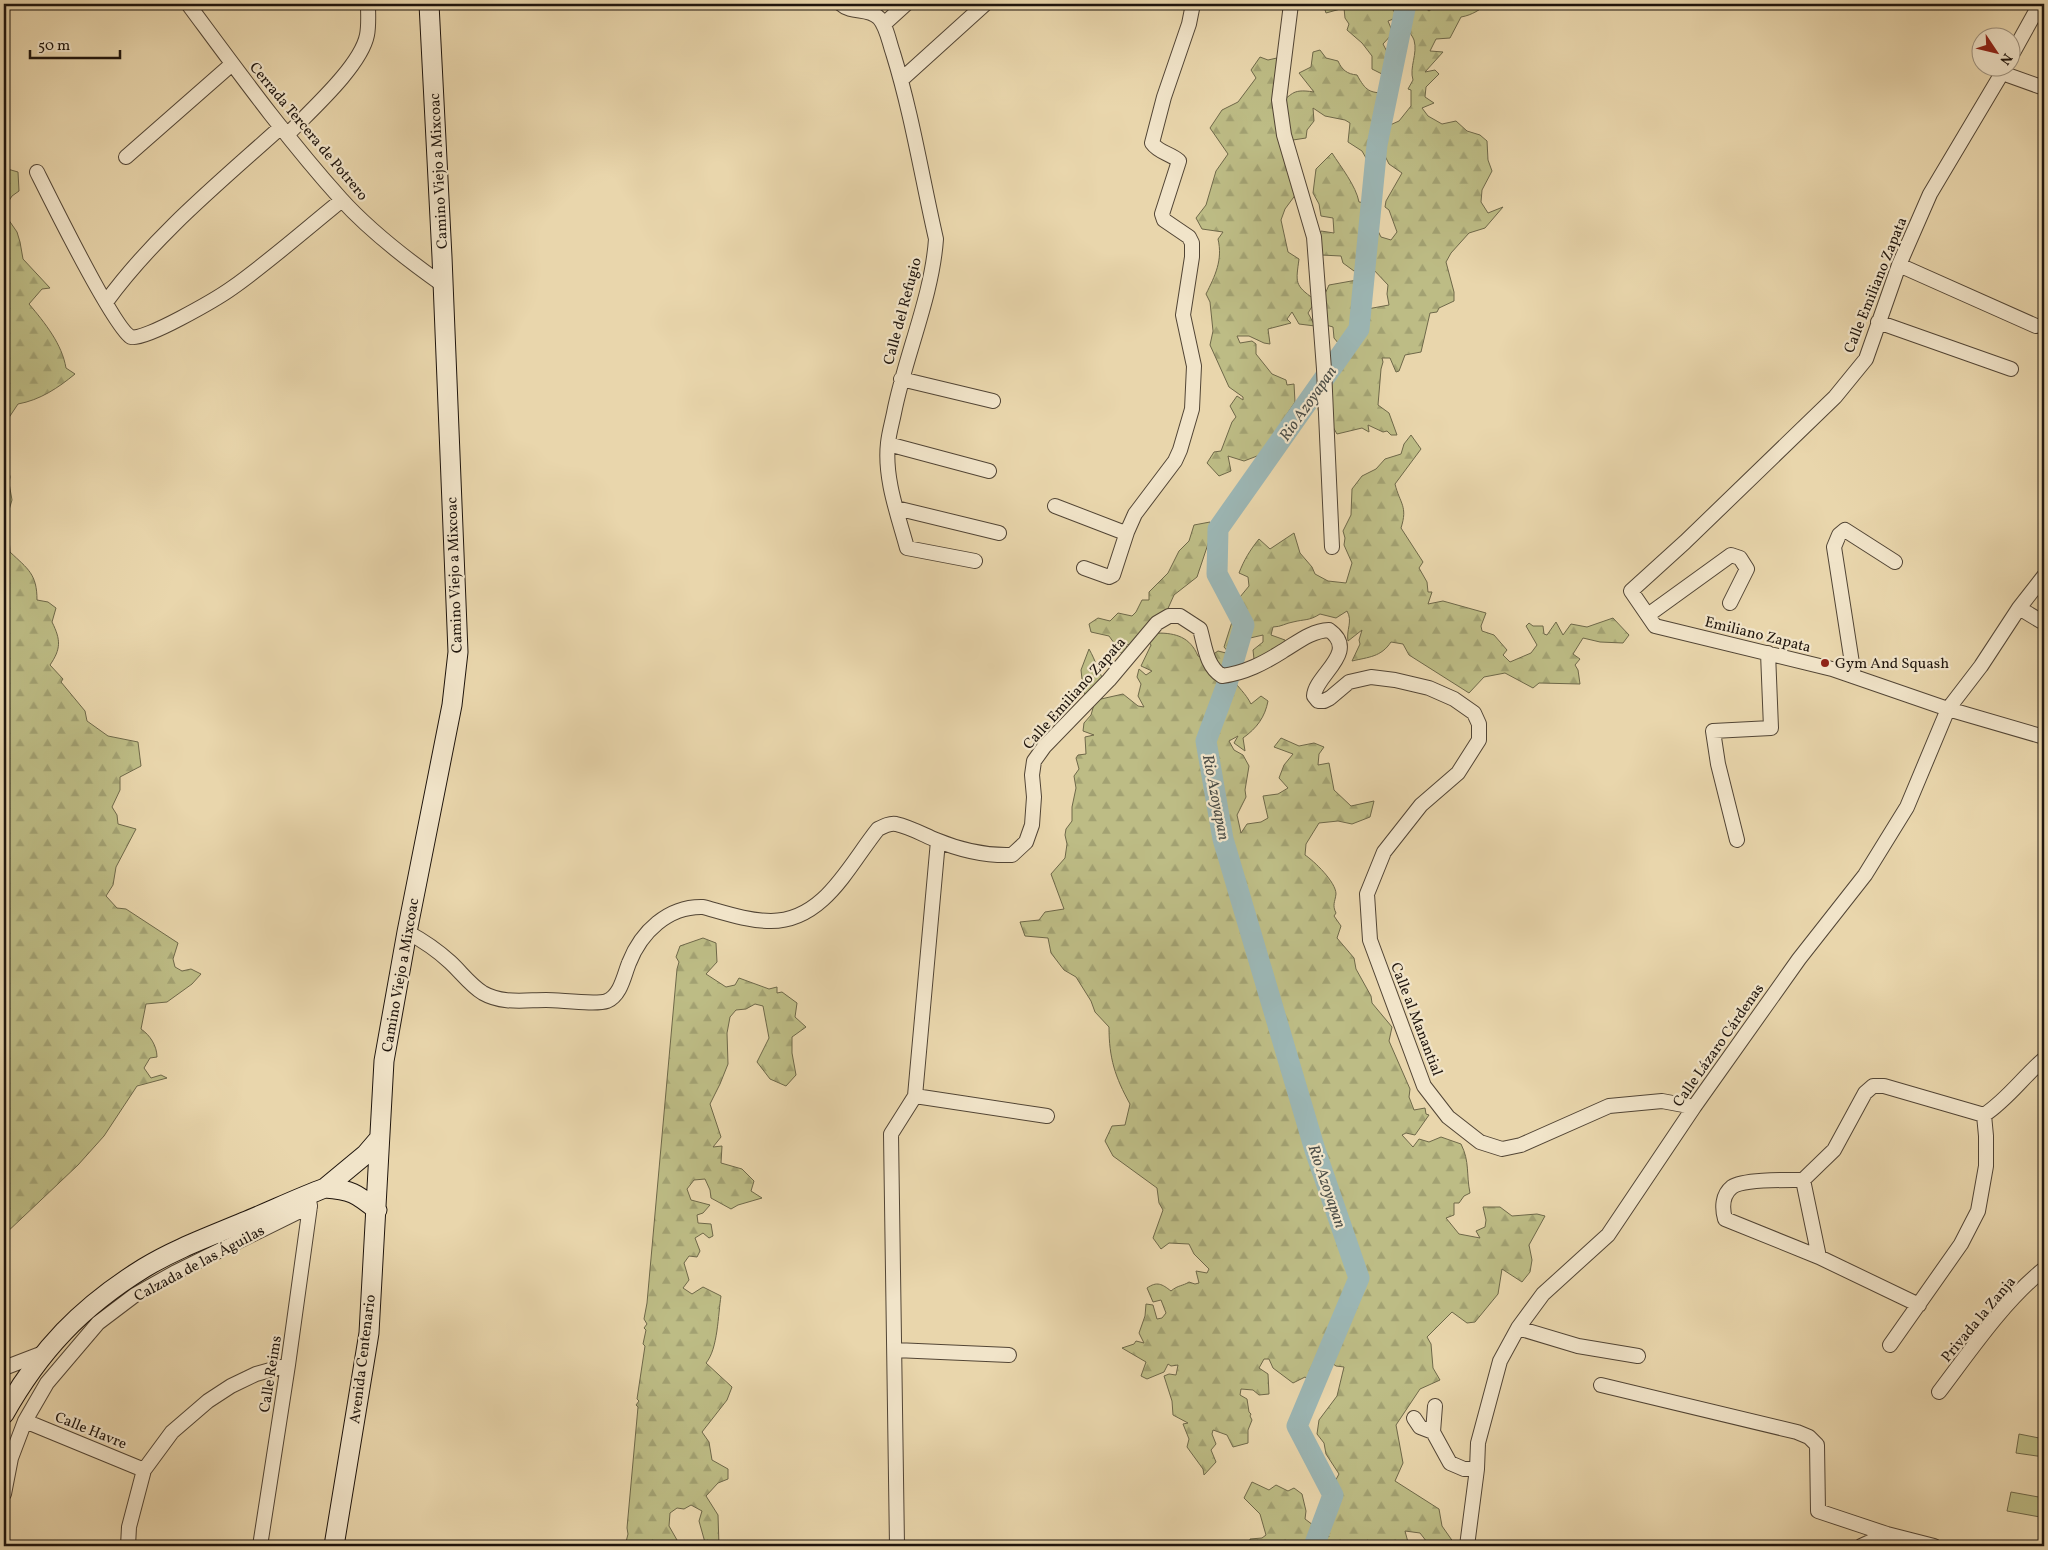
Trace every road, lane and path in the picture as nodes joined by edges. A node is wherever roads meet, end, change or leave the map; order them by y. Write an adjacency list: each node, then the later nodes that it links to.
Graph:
1 (188, 4): 12 (street, Cerrada Tercera de Potrero)
2 (368, 4): 17 (street)
3 (429, 4): 22 (main road, Camino Viejo a Mixcoac)
4 (841, 4): 10 (street)
5 (906, 4): 10 (street)
6 (985, 4): 15 (street)
7 (1193, 4): 33 (street)
8 (1291, 4): 35 (street)
9 (2040, 4): 11 (street)
10 (884, 24): 15 (street, Calle del Refugio)
11 (2020, 40)
12 (232, 64): 17 (street, Cerrada Tercera de Potrero); 18 (street)
13 (2020, 77): 16 (street)
14 (1999, 78): 21 (street, Calle Emiliano Zapata)
15 (901, 80): 27 (street, Calle del Refugio)
16 (2044, 88)
17 (284, 131): 20 (street, Cerrada Tercera de Potrero); 23 (street)
18 (126, 157)
19 (37, 172): 23 (street)
20 (342, 200): 22 (street, Cerrada Tercera de Potrero); 23 (street)
21 (1899, 265): 24 (street, Calle Emiliano Zapata); 25 (street)
22 (443, 286): 53 (main road, Camino Viejo a Mixcoac)
23 (106, 302)
24 (1878, 322): 26 (street); 40 (street, Calle Emiliano Zapata)
25 (2036, 326)
26 (2012, 369)
27 (901, 379): 28 (street); 29 (street, Calle del Refugio)
28 (993, 401)
29 (888, 444): 30 (street); 32 (street, Calle del Refugio)
30 (989, 471)
31 (1054, 506): 33 (street)
32 (896, 508): 34 (street); 36 (street, Calle del Refugio)
33 (1127, 532): 38 (street)
34 (999, 533)
35 (1332, 547)
36 (975, 561)
37 (1895, 562): 47 (street)
38 (1084, 568)
39 (2044, 576): 41 (street, Calle Lázaro Cárdenas)
40 (1631, 591): 44 (street, Emiliano Zapata)
41 (2038, 593): 43 (street, Calle Lázaro Cárdenas)
42 (1730, 603): 44 (street)
43 (2019, 608): 45 (street); 49 (street, Calle Lázaro Cárdenas)
44 (1648, 615): 46 (street, Emiliano Zapata)
45 (2044, 623)
46 (1768, 653): 47 (street, Emiliano Zapata); 51 (street)
47 (1854, 676): 49 (street, Emiliano Zapata)
48 (1466, 707): 52 (street, Calle Emiliano Zapata); 56 (street, Calle al Manantial)
49 (1948, 708): 50 (street, Emiliano Zapata); 56 (street, Calle Lázaro Cárdenas)
50 (2044, 737)
51 (1737, 840)
52 (938, 841): 53 (street, Calle Emiliano Zapata); 55 (street)
53 (407, 932): 59 (main road, Camino Viejo a Mixcoac)
54 (2044, 1059): 57 (street)
55 (915, 1096): 58 (street); 69 (street)
56 (1694, 1107): 67 (street, Calle Lázaro Cárdenas)
57 (1984, 1115): 60 (street); 66 (street)
58 (1047, 1116)
59 (378, 1140): 61 (main road, Calzada de las Águilas); 62 (main road, Avenida Centenario)
60 (1803, 1180): 63 (street); 63 (street)
61 (314, 1196): 62 (main road); 70 (main road, Calzada de las Águilas); 73 (street, Calle Reims); 80 (street, Calzada de las Águilas)
62 (377, 1210): 88 (main road, Avenida Centenario)
63 (1819, 1257): 66 (street)
64 (2044, 1269): 65 (street, Privada la Zanja)
65 (2038, 1282): 76 (street, Privada la Zanja)
66 (1919, 1305): 68 (street)
67 (1518, 1328): 72 (street); 82 (street, Calle Lázaro Cárdenas)
68 (1890, 1345)
69 (895, 1350): 71 (street); 89 (street)
70 (43, 1353): 74 (street); 78 (main road, Calzada de las Águilas)
71 (1009, 1355)
72 (1638, 1356)
73 (288, 1365): 83 (street); 87 (street, Calle Reims)
74 (4, 1368)
75 (1601, 1384): 85 (street)
76 (1939, 1392)
77 (1435, 1406): 81 (street)
78 (4, 1414)
79 (1414, 1418): 81 (street)
80 (25, 1421): 83 (street, Calle Havre); 84 (street, Calzada de las Águilas)
81 (1433, 1432): 82 (street)
82 (1477, 1469): 90 (street, Calle Lázaro Cárdenas)
83 (144, 1470): 86 (street)
84 (4, 1494)
85 (1887, 1534): 91 (street); 92 (street)
86 (128, 1546)
87 (260, 1546)
88 (334, 1546)
89 (897, 1546)
90 (1467, 1546)
91 (1861, 1546)
92 (1934, 1546)

